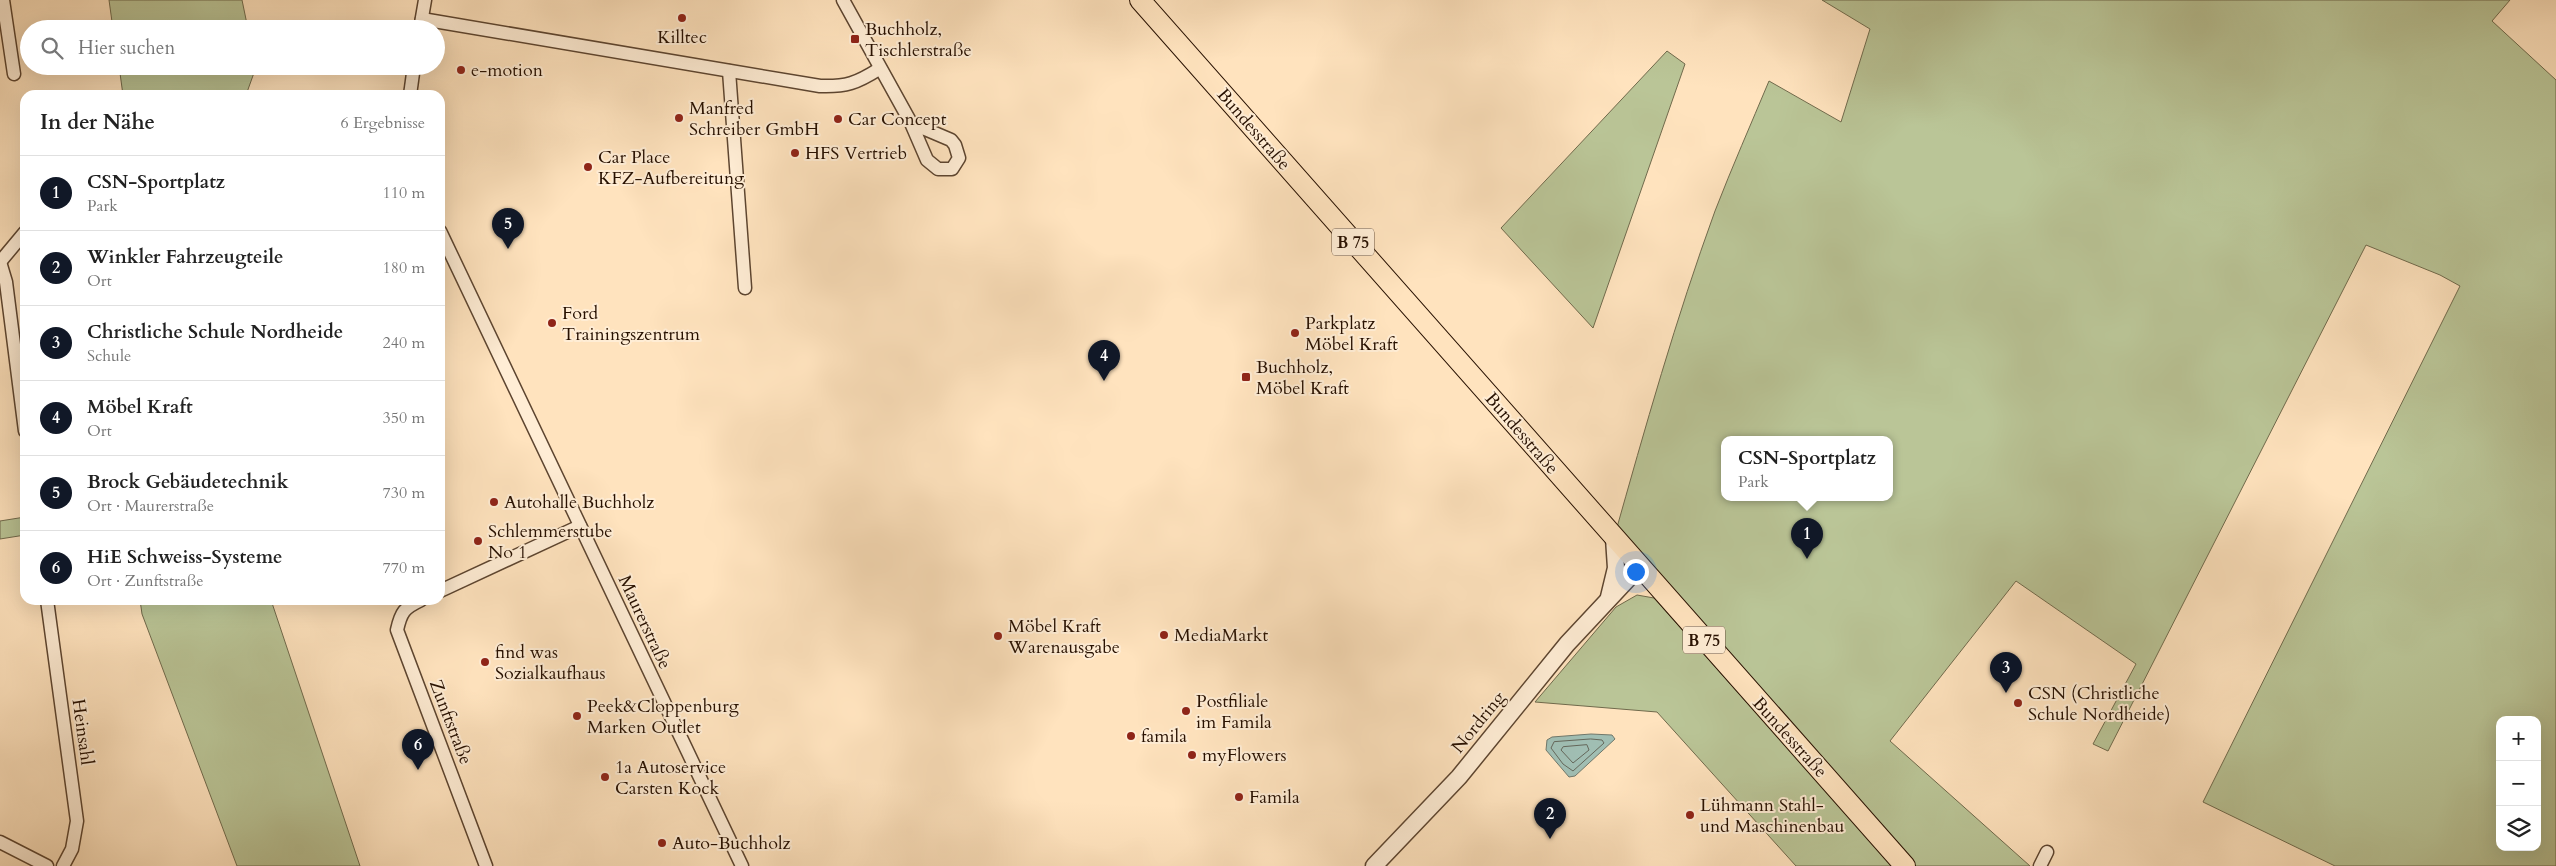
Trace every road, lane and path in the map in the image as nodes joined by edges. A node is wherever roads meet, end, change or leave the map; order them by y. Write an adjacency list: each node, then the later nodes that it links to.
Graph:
1 (3, 0): 9 (street)
2 (425, 0): 5 (street)
3 (843, 0): 7 (street)
4 (1140, 0): 19 (main road, Bundesstraße / B 75)
5 (422, 20)
6 (445, 28): 8 (street)
7 (879, 70): 8 (street); 12 (street)
8 (729, 71): 16 (street)
9 (14, 74)
10 (413, 75): 11 (street)
11 (411, 90)
12 (911, 123)
13 (20, 238): 15 (street)
14 (445, 242): 18 (street, Maurerstraße)
15 (0, 262): 17 (street)
16 (745, 288)
17 (20, 392)
18 (580, 526): 21 (street); 30 (street, Maurerstraße)
19 (1614, 538): 20 (main road, Bundesstraße / B 75); 22 (street, Nordring)
20 (1644, 572): 22 (street, Nordring); 32 (main road, Bundesstraße / B 75)
21 (445, 589)
22 (1608, 599): 31 (street, Nordring)
23 (48, 605): 28 (street, Heinsahl)
24 (411, 605): 29 (street, Zunftstraße)
25 (0, 842): 27 (street)
26 (2047, 852): 33 (street)
27 (47, 866)
28 (63, 866)
29 (486, 866)
30 (742, 866)
31 (1374, 866)
32 (1905, 866)
33 (2040, 866)

